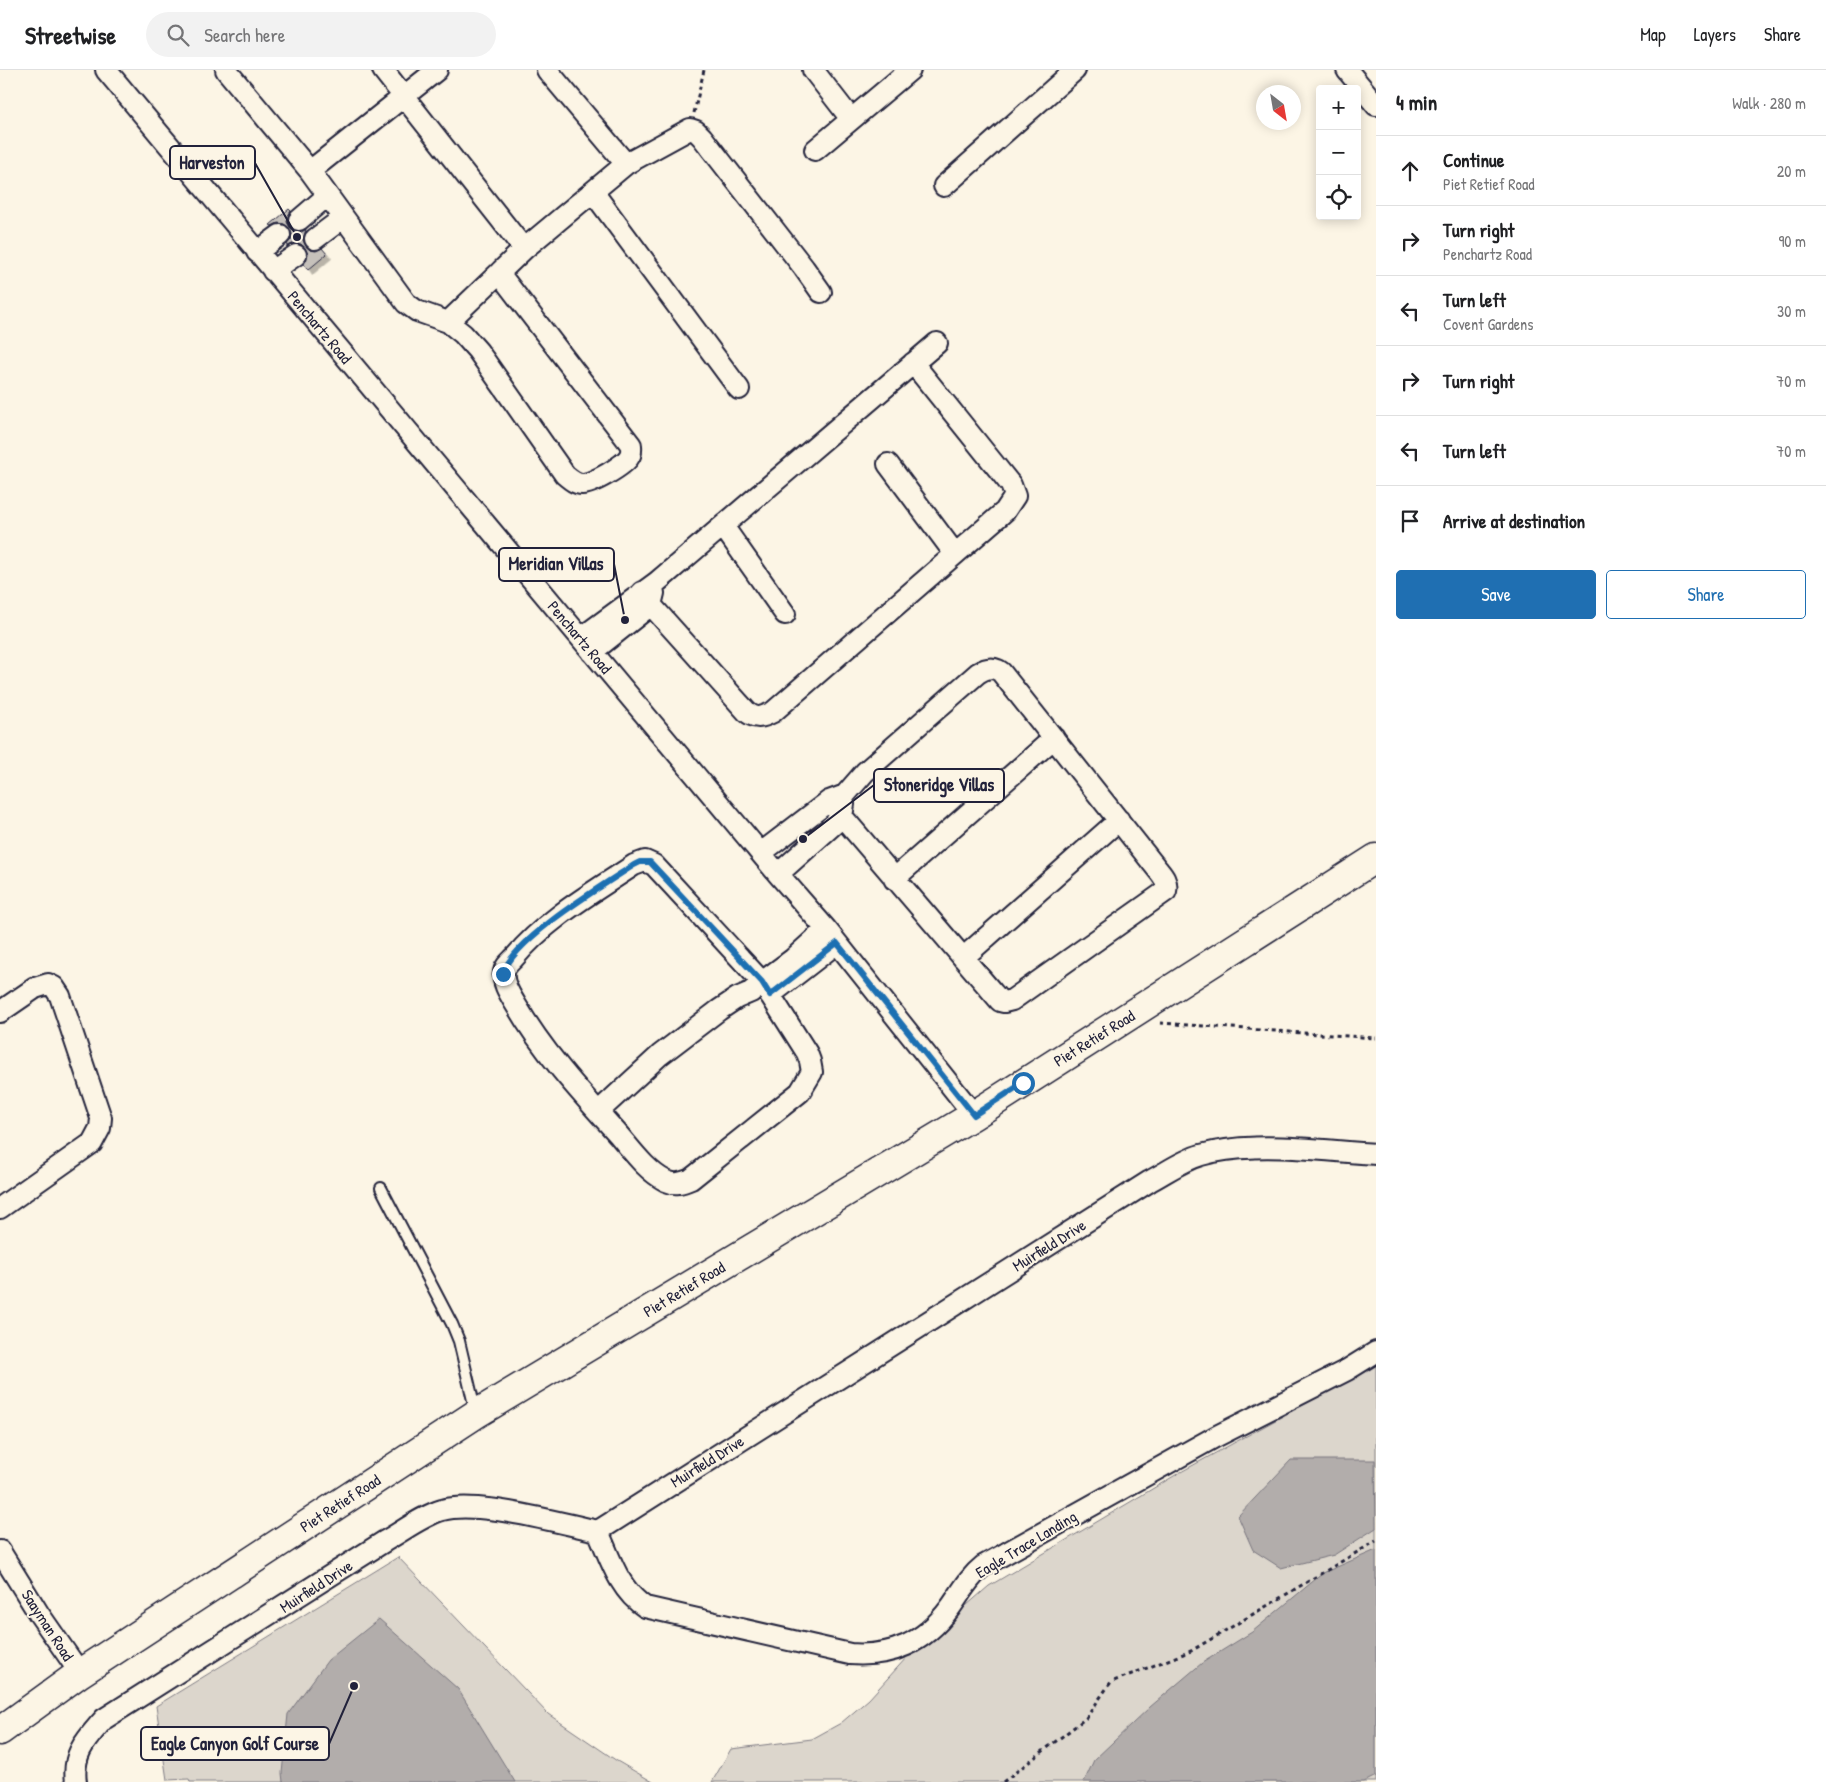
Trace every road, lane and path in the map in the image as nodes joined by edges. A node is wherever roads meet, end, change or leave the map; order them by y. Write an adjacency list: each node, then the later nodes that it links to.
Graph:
1 (106, 70): 26 (street, Penchartz Road)
2 (226, 70): 17 (street)
3 (383, 70): 11 (street)
4 (437, 70): 11 (street)
5 (548, 70): 16 (street)
6 (704, 70): 14 (path)
7 (813, 70): 13 (street)
8 (910, 70): 13 (street)
9 (1347, 70): 12 (street)
10 (1069, 72): 18 (street)
11 (404, 96): 17 (street); 25 (street)
12 (1376, 105)
13 (851, 119): 15 (street)
14 (690, 129): 16 (street); 30 (street)
15 (816, 150)
16 (626, 164): 19 (street)
17 (310, 171): 20 (street)
18 (944, 186)
19 (593, 192): 25 (street); 34 (street)
20 (327, 196): 21 (street); 22 (street)
21 (343, 218): 24 (street); 31 (street)
22 (299, 220)
23 (280, 235): 26 (street)
24 (315, 239)
25 (524, 249): 29 (street)
26 (257, 252): 28 (street, Penchartz Road)
27 (296, 255): 28 (street)
28 (274, 271): 40 (street, Penchartz Road)
29 (499, 273): 31 (street); 31 (street)
30 (821, 292)
31 (448, 322)
32 (937, 342): 33 (street)
33 (913, 363): 36 (street); 37 (street)
34 (739, 389)
35 (888, 464): 37 (street)
36 (723, 526): 38 (street); 39 (street)
37 (955, 554): 38 (street)
38 (650, 593): 40 (street)
39 (785, 614)
40 (587, 645): 45 (street, Penchartz Road)
41 (1054, 738): 42 (street); 44 (street); 48 (street)
42 (837, 798): 43 (street); 45 (street)
43 (842, 817): 47 (street); 48 (street)
44 (1119, 820): 50 (street); 50 (street)
45 (761, 853): 47 (street, Penchartz Road)
46 (1376, 858): 53 (street, Piet Retief Road)
47 (778, 874): 49 (street, Penchartz Road)
48 (894, 878): 50 (street)
49 (831, 936): 51 (street); 56 (street, Penchartz Road)
50 (963, 958)
51 (761, 990): 55 (street); 55 (street); 55 (street)
52 (0, 1012): 59 (street)
53 (1122, 1020): 54 (path); 56 (street, Piet Retief Road)
54 (1376, 1038)
55 (598, 1112)
56 (974, 1115): 61 (street, Piet Retief Road)
57 (1376, 1154): 62 (street, Muirfield Drive)
58 (381, 1188): 61 (lane)
59 (0, 1208)
60 (1376, 1352): 62 (street, Eagle Trace Landing)
61 (476, 1414): 65 (street, Piet Retief Road)
62 (598, 1530): 67 (street, Muirfield Drive)
63 (1376, 1541): 68 (path)
64 (0, 1551): 65 (street, Saayman Road)
65 (80, 1673): 66 (street, Piet Retief Road)
66 (0, 1731)
67 (76, 1782)
68 (1004, 1782)

